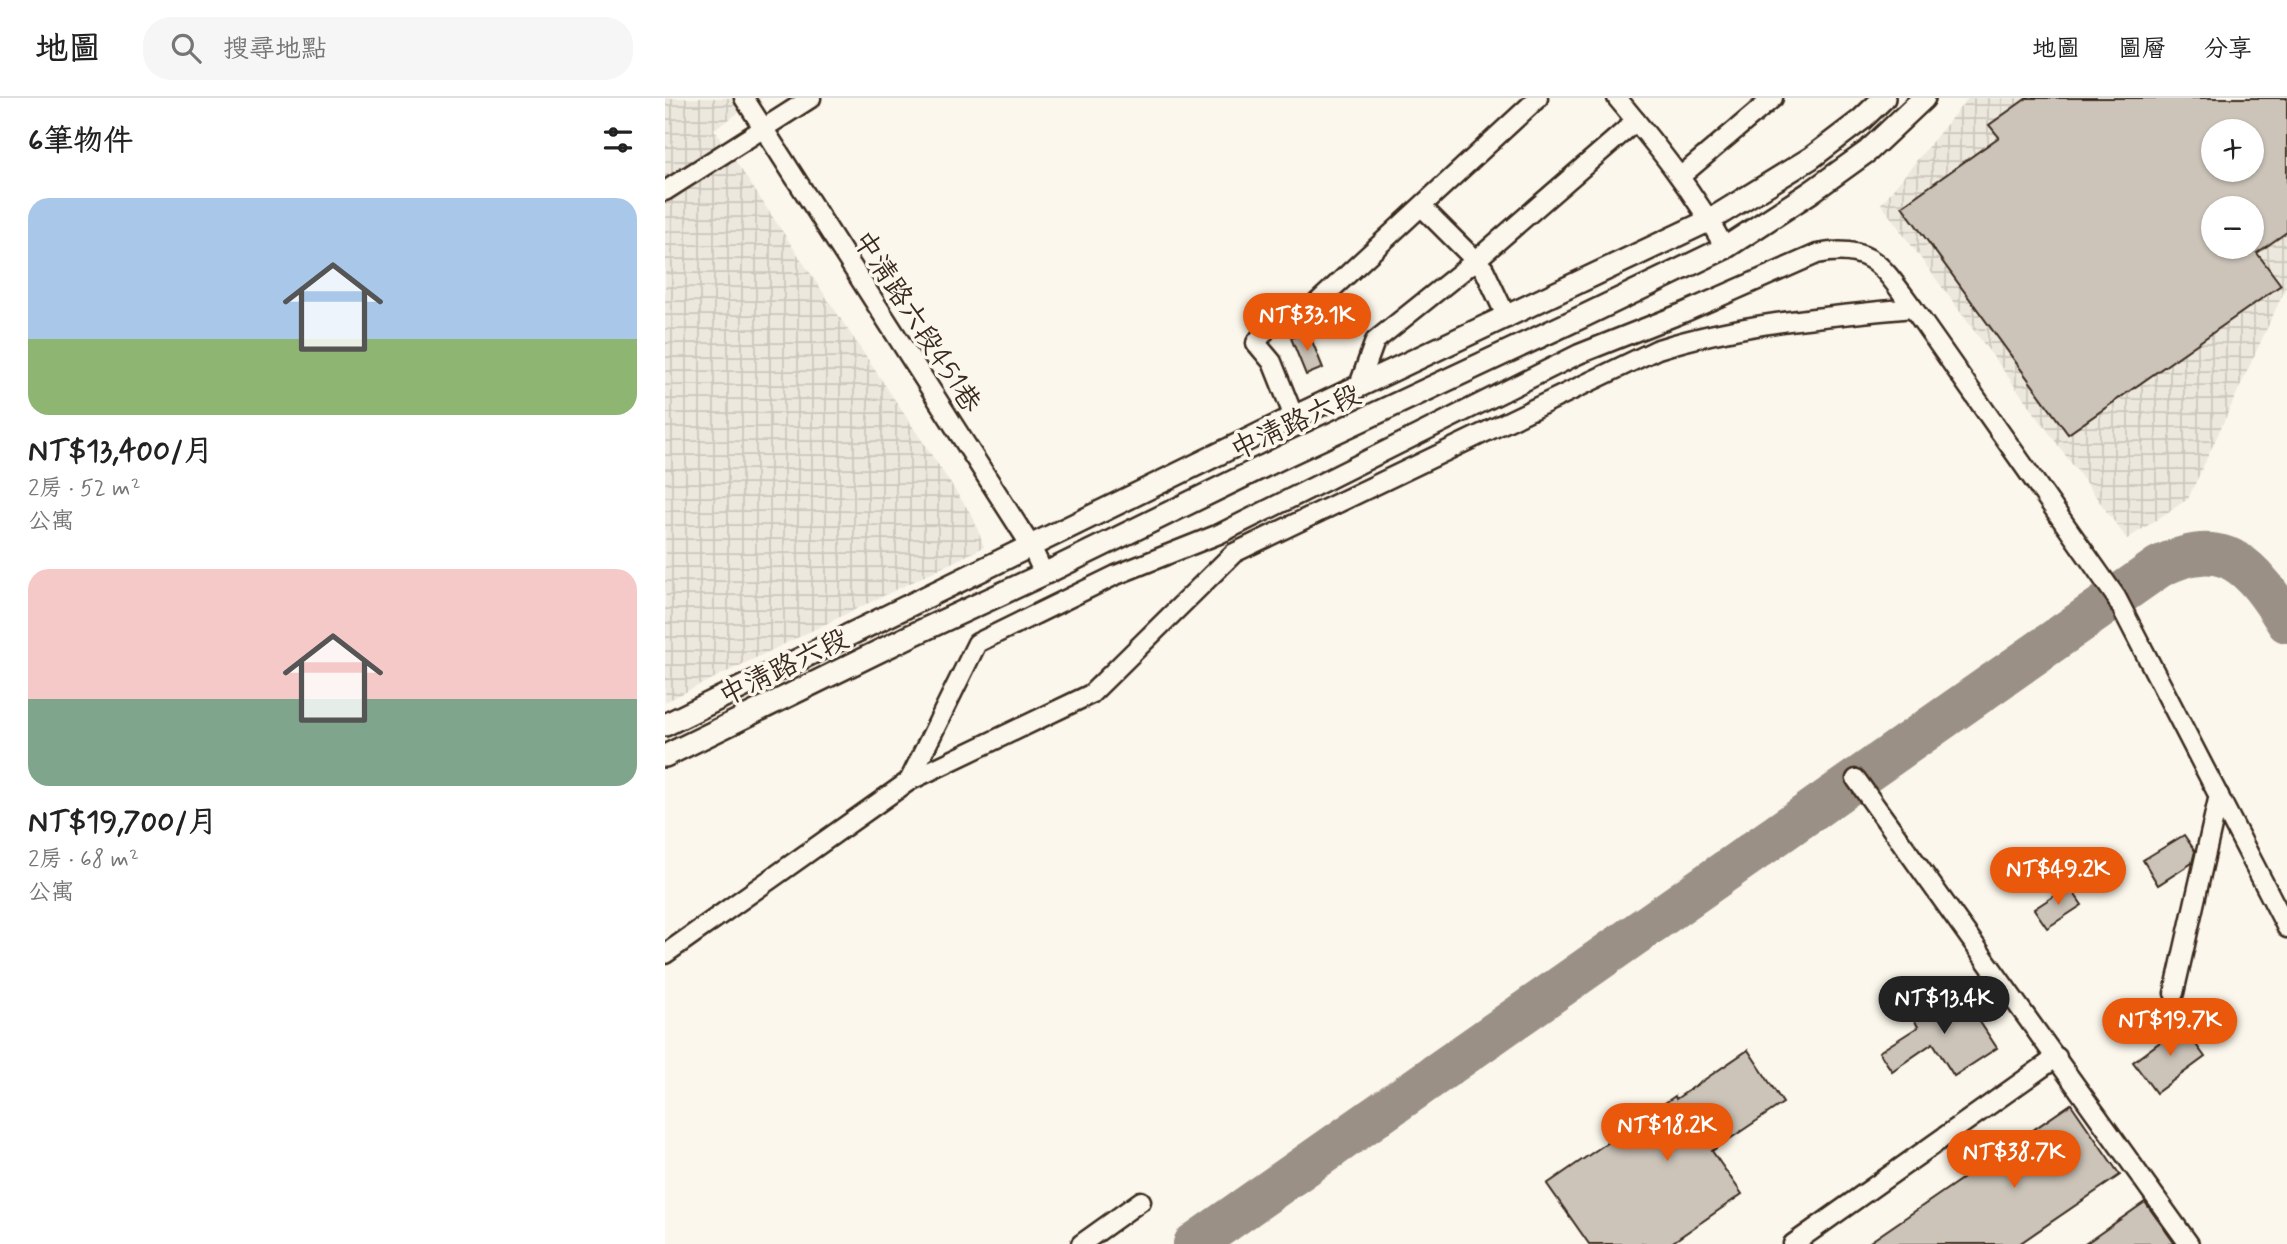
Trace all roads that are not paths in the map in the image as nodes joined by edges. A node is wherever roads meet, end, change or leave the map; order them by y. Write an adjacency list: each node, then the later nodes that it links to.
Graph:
1 (744, 98): 9 (street, 中清路六段451巷)
2 (811, 98): 9 (street)
3 (1538, 98): 12 (street)
4 (1617, 98): 8 (street)
5 (1773, 98): 10 (street)
6 (1884, 98): 13 (main road, 中清路六段)
7 (1924, 98): 14 (main road, 中清路六段)
8 (1636, 121): 10 (street); 15 (street)
9 (762, 128): 11 (street); 20 (street, 中清路六段451巷)
10 (1681, 176): 13 (street)
11 (665, 191)
12 (1422, 207): 15 (street); 19 (street)
13 (1710, 220): 14 (street); 17 (main road, 中清路六段)
14 (1725, 248): 21 (main road, 中清路六段)
15 (1475, 261): 17 (street); 18 (street)
16 (1913, 308): 25 (street); 25 (street); 26 (street)
17 (1507, 318): 18 (main road, 中清路六段)
18 (1358, 388): 19 (main road, 中清路六段)
19 (1294, 417): 20 (main road, 中清路六段)
20 (1031, 546): 21 (street, 中清路六段451巷); 22 (main road, 中清路六段)
21 (1044, 574): 23 (main road, 中清路六段)
22 (665, 725)
23 (665, 756)
24 (1856, 779): 30 (street)
25 (909, 781): 28 (street)
26 (2219, 795): 27 (street); 29 (street)
27 (2287, 928)
28 (665, 954)
29 (2174, 993)
30 (2057, 1057): 33 (street); 34 (street)
31 (1141, 1201): 32 (street)
32 (1081, 1244)
33 (1794, 1244)
34 (2189, 1244)

